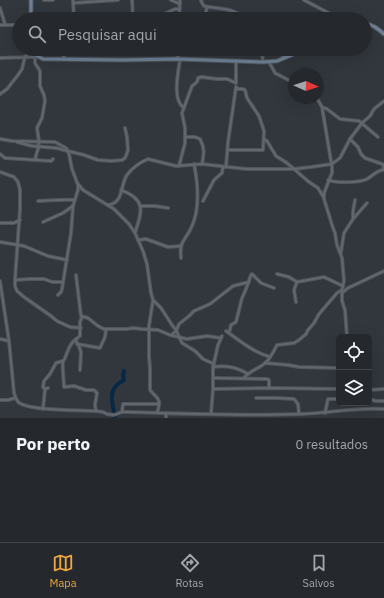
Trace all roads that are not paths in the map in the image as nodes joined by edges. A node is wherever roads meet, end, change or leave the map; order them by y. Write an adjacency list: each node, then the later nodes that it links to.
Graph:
1 (31, 0): 15 (main road)
2 (44, 0): 3 (street)
3 (53, 0)
4 (118, 0): 10 (street)
5 (132, 0): 17 (street)
6 (170, 0): 11 (street)
7 (180, 0): 11 (street)
8 (201, 0): 12 (street)
9 (304, 0): 22 (street)
10 (73, 2): 16 (street)
11 (180, 4): 13 (street)
12 (207, 7): 20 (street); 21 (street)
13 (180, 9): 18 (street); 19 (street)
14 (1, 11): 24 (street)
15 (31, 12)
16 (74, 12)
17 (133, 12)
18 (168, 12)
19 (180, 12)
20 (206, 12)
21 (234, 12)
22 (327, 12)
23 (0, 25): 24 (street)
24 (5, 25): 25 (street)
25 (12, 25)
26 (372, 25): 27 (main road)
27 (384, 34)
28 (36, 56): 34 (street); 36 (main road); 58 (street)
29 (65, 56): 36 (street)
30 (178, 56): 37 (street)
31 (262, 56): 40 (street)
32 (283, 56): 38 (street)
33 (290, 56): 38 (main road)
34 (25, 57): 35 (street); 45 (street)
35 (0, 58)
36 (63, 59): 37 (main road)
37 (177, 59): 39 (main road); 49 (street)
38 (283, 59): 41 (main road)
39 (236, 61): 40 (main road); 43 (street)
40 (263, 62): 41 (main road)
41 (270, 62): 42 (street)
42 (288, 80)
43 (236, 83): 44 (street); 49 (street)
44 (236, 87): 54 (street); 60 (street)
45 (0, 94)
46 (384, 101): 50 (street)
47 (320, 104): 48 (street)
48 (322, 107): 50 (street); 67 (street)
49 (184, 108): 52 (street)
50 (362, 123): 53 (street); 56 (street)
51 (125, 128): 61 (street)
52 (186, 137): 66 (street); 68 (street)
53 (378, 137)
54 (263, 138): 60 (street); 70 (street)
55 (0, 139): 57 (street)
56 (350, 139): 67 (street); 72 (street)
57 (15, 141): 58 (street); 59 (street)
58 (39, 141): 59 (street); 61 (street)
59 (38, 147): 61 (street); 63 (street)
60 (228, 150): 69 (street)
61 (68, 151): 73 (street)
62 (0, 154): 63 (street)
63 (38, 160): 64 (street)
64 (53, 160)
65 (194, 164): 66 (street); 68 (street); 93 (street)
66 (202, 164): 69 (street)
67 (332, 164): 70 (street); 72 (street)
68 (179, 166): 74 (street)
69 (225, 167): 70 (street); 79 (street)
70 (294, 169): 75 (street)
71 (0, 172): 86 (street)
72 (328, 180): 75 (street)
73 (78, 184): 76 (street); 81 (street)
74 (121, 190): 81 (street); 83 (street)
75 (324, 199): 94 (street)
76 (74, 200): 78 (street); 82 (street)
77 (355, 200): 85 (street)
78 (38, 201)
79 (202, 201)
80 (367, 203): 85 (street)
81 (108, 205): 89 (street)
82 (73, 206): 87 (street); 96 (street)
83 (140, 206): 84 (street); 89 (street)
84 (168, 208)
85 (353, 219): 94 (street)
86 (20, 220): 88 (street); 92 (street)
87 (43, 222)
88 (0, 223)
89 (134, 233): 90 (street)
90 (138, 240): 93 (street); 109 (street)
91 (0, 242): 92 (street)
92 (18, 245): 96 (street); 100 (street)
93 (181, 246): 95 (street)
94 (340, 254): 105 (street)
95 (181, 258)
96 (67, 260): 102 (street)
97 (384, 272): 107 (street)
98 (277, 274): 104 (street)
99 (76, 275): 111 (street)
100 (15, 280): 102 (street); 112 (street)
101 (0, 281): 123 (street)
102 (63, 282): 108 (street)
103 (248, 282): 106 (street); 115 (street); 117 (street)
104 (297, 282): 105 (street); 110 (street)
105 (343, 286): 107 (street)
106 (274, 288)
107 (342, 291): 118 (street); 125 (street)
108 (58, 295)
109 (154, 300): 113 (street); 115 (street)
110 (296, 302)
111 (82, 317): 112 (street); 114 (street)
112 (81, 328): 122 (street)
113 (149, 329): 114 (street); 119 (street); 147 (street)
114 (106, 330): 124 (street)
115 (176, 330): 119 (street); 120 (street)
116 (226, 331): 117 (street)
117 (229, 333): 125 (street)
118 (347, 334)
119 (170, 335): 120 (street)
120 (179, 337): 128 (street); 128 (street)
121 (0, 339): 123 (street)
122 (76, 339): 124 (street); 126 (street)
123 (9, 341): 141 (street)
124 (78, 344): 130 (street)
125 (270, 357): 127 (street)
126 (63, 361): 136 (street); 150 (street)
127 (266, 364): 129 (street); 131 (street)
128 (213, 366): 131 (street); 132 (street)
129 (336, 368)
130 (80, 370)
131 (248, 374): 133 (street)
132 (214, 378): 133 (street); 138 (street)
133 (244, 378): 135 (street)
134 (48, 388): 136 (street)
135 (269, 388): 137 (street); 138 (street)
136 (44, 389): 148 (street)
137 (336, 389)
138 (213, 390): 155 (street)
139 (372, 390): 140 (street)
140 (384, 390)
141 (16, 398): 144 (street); 148 (street)
142 (256, 398): 157 (street)
143 (336, 398): 154 (street)
144 (0, 400)
145 (372, 400): 146 (street)
146 (384, 401)
147 (160, 404): 151 (street); 152 (street)
148 (43, 409): 150 (street)
149 (384, 409): 154 (street)
150 (96, 411): 151 (street)
151 (122, 412): 152 (street)
152 (157, 413): 153 (street)
153 (166, 413): 155 (street); 158 (street)
154 (325, 413): 157 (street)
155 (211, 414): 156 (street)
156 (288, 414): 157 (street); 159 (street)
157 (299, 414)
158 (166, 418)
159 (288, 418)

